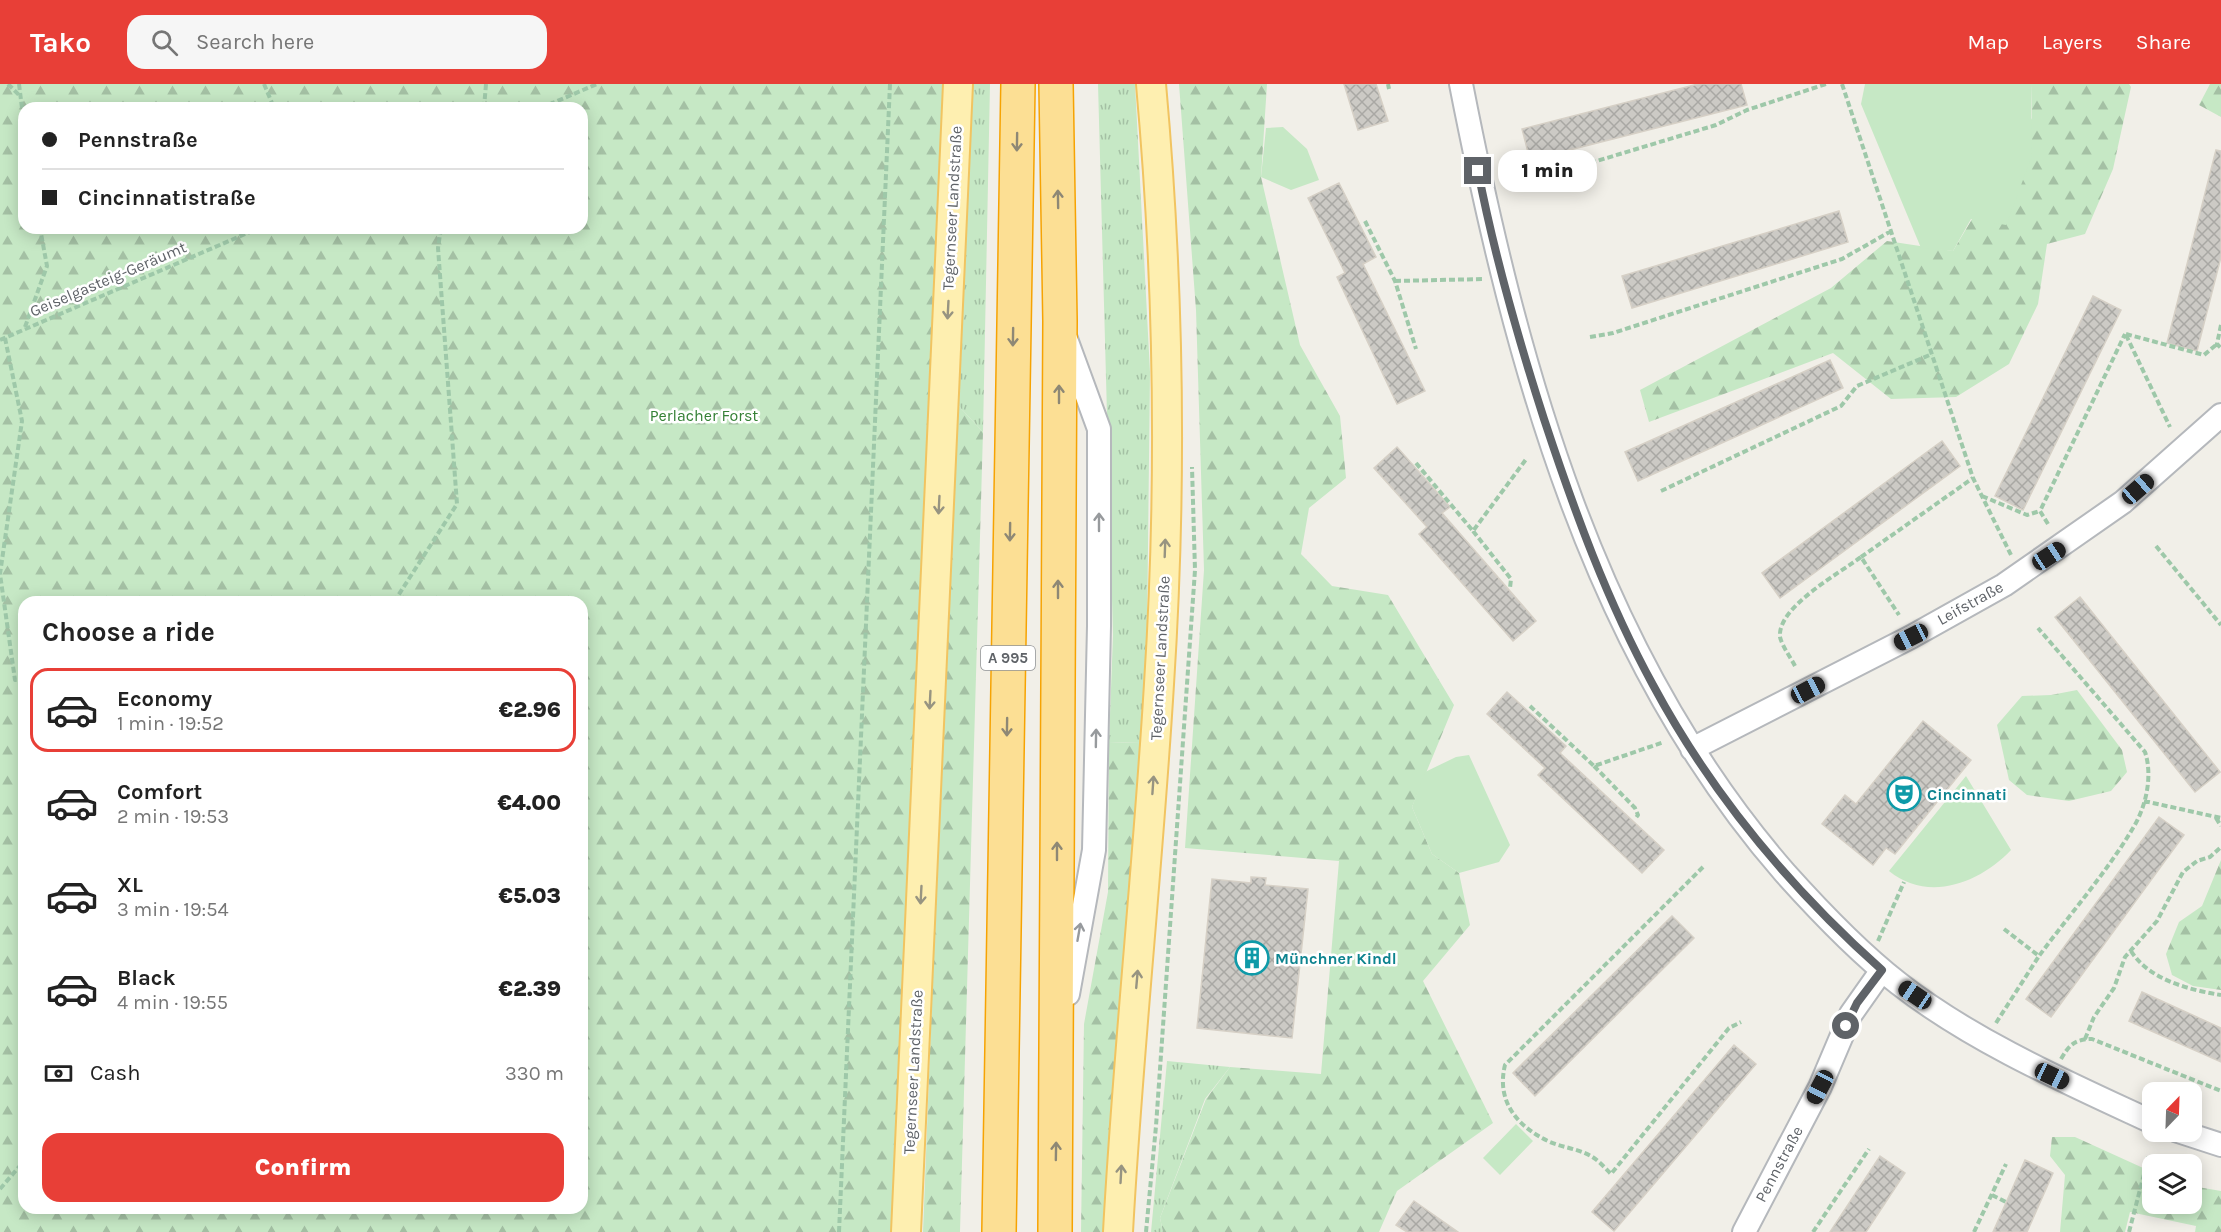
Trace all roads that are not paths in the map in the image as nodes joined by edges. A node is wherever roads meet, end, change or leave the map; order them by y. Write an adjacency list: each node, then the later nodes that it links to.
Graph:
1 (958, 84): 12 (main road, Tegernseer Landstraße, one-way to 12)
2 (1018, 84): 13 (highway, A 995, one-way to 13)
3 (1056, 84): 14 (highway, A 995, one-way to 3)
4 (1150, 84): 15 (main road, Tegernseer Landstraße, one-way to 4)
5 (1461, 84): 7 (street)
6 (2221, 415): 7 (street, Leifstraße)
7 (1692, 749): 8 (street)
8 (1882, 970): 9 (street); 16 (street, Pennstraße)
9 (2142, 1117)
10 (2202, 1139): 11 (street)
11 (2221, 1145)
12 (906, 1232)
13 (999, 1232)
14 (1055, 1232)
15 (1118, 1232)
16 (1744, 1232)

